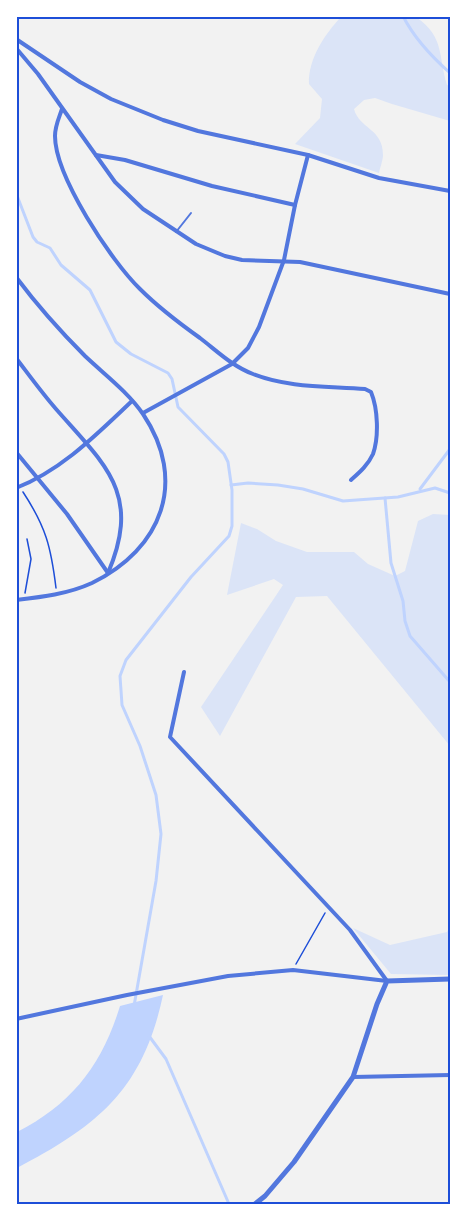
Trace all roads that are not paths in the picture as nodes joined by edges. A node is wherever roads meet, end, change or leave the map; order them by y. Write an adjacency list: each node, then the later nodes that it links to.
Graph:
1 (16, 39): 5 (street)
2 (16, 48): 3 (street)
3 (62, 110): 4 (street); 14 (street)
4 (95, 154): 7 (street); 9 (street)
5 (308, 156): 6 (street); 7 (street)
6 (450, 191)
7 (295, 206): 10 (street)
8 (191, 213): 9 (lane)
9 (176, 232): 10 (street)
10 (284, 260): 12 (street); 14 (street)
11 (16, 277): 15 (street)
12 (450, 294)
13 (16, 358): 17 (street)
14 (232, 364): 16 (street); 20 (street)
15 (132, 401): 16 (street); 17 (street)
16 (142, 413): 22 (street)
17 (86, 443): 19 (street); 22 (street)
18 (16, 452): 19 (street)
19 (38, 478): 21 (street); 22 (street)
20 (351, 480)
21 (18, 488)
22 (108, 574): 23 (street)
23 (16, 600)
24 (184, 672): 26 (street)
25 (450, 979): 26 (street)
26 (387, 981): 27 (street); 29 (street)
27 (16, 1019)
28 (450, 1075): 29 (street)
29 (353, 1077): 30 (street)
30 (255, 1204)

